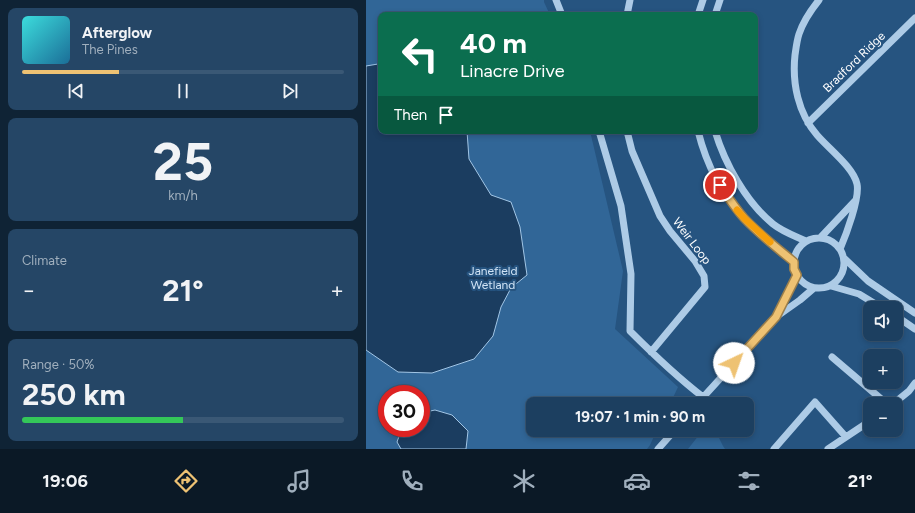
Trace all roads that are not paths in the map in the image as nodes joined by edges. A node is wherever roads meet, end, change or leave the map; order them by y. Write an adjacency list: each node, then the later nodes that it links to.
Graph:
1 (556, 0): 6 (street)
2 (630, 0): 7 (street)
3 (703, 0): 8 (street)
4 (720, 0): 9 (street)
5 (819, 0): 11 (street)
6 (561, 12)
7 (628, 12)
8 (699, 12)
9 (716, 12)
10 (915, 18): 11 (street, Bradford Ridge)
11 (808, 123): 16 (street)
12 (600, 134): 30 (street)
13 (629, 134): 30 (street, Weir Loop)
14 (699, 134): 21 (street)
15 (716, 134): 18 (street)
16 (856, 201): 17 (street); 19 (street)
17 (821, 237): 18 (street); 19 (street)
18 (806, 241): 21 (street)
19 (840, 249): 20 (street)
20 (844, 259): 23 (street); 26 (street)
21 (794, 262): 22 (street)
22 (797, 275): 24 (street); 27 (street)
23 (831, 286): 24 (street); 25 (street)
24 (814, 288): 27 (street)
25 (870, 301)
26 (915, 313)
27 (776, 317): 33 (street)
28 (903, 321): 29 (street)
29 (915, 329)
30 (651, 352): 33 (street)
31 (832, 357): 34 (street)
32 (915, 383): 35 (street)
33 (703, 397)
34 (879, 397)
35 (902, 397)
36 (863, 426): 38 (street)
37 (669, 437): 39 (street)
38 (846, 438): 40 (street); 41 (street)
39 (658, 449)
40 (774, 449)
41 (828, 449)

